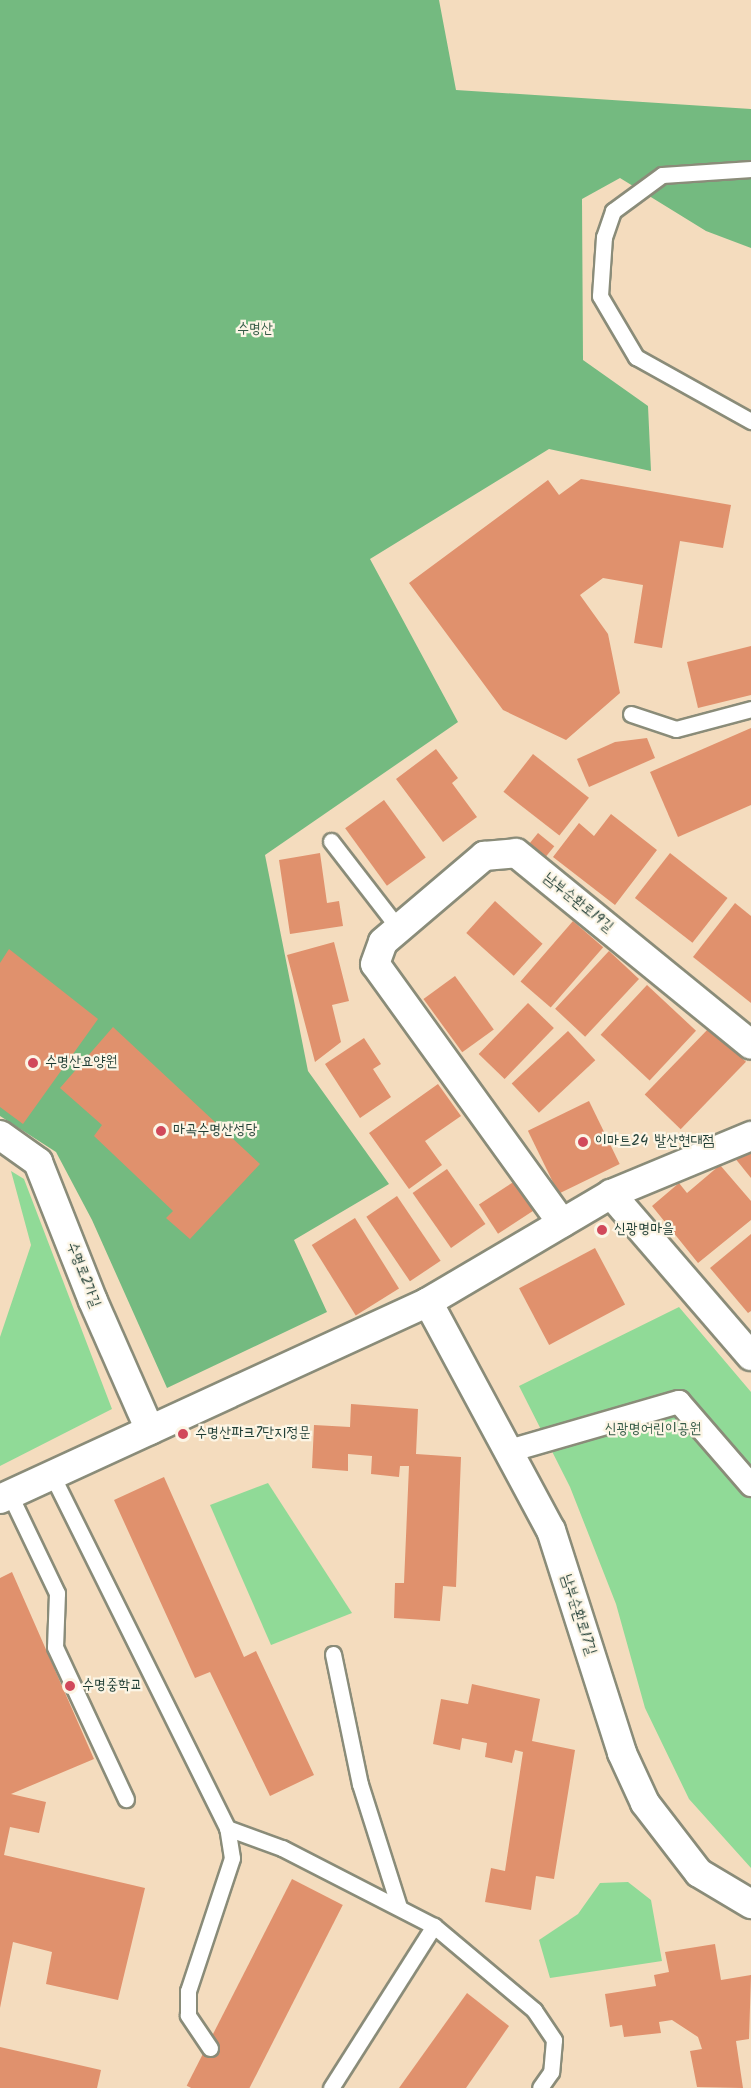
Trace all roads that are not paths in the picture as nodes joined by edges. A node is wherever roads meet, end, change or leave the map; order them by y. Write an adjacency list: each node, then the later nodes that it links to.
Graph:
1 (751, 169): 2 (lane)
2 (751, 421)
3 (751, 709): 4 (lane)
4 (631, 714)
5 (331, 841): 6 (lane)
6 (399, 928): 7 (street, 남부순환로19길); 11 (street, 남부순환로19길)
7 (751, 1045)
8 (0, 1135): 14 (street, 수명로2가길)
9 (751, 1136): 10 (street)
10 (611, 1194): 11 (street); 13 (street)
11 (562, 1223): 12 (street)
12 (428, 1302): 14 (street); 15 (street, 남부순환로17길)
13 (751, 1356)
14 (150, 1430): 16 (street)
15 (509, 1451): 17 (street); 22 (street, 남부순환로17길)
16 (52, 1475): 18 (street); 21 (lane)
17 (751, 1485)
18 (5, 1497): 20 (lane)
19 (333, 1654): 23 (lane)
20 (126, 1799)
21 (227, 1828): 23 (lane); 25 (lane)
22 (751, 1904)
23 (399, 1907): 24 (lane)
24 (434, 1926): 26 (lane); 27 (lane)
25 (210, 2048)
26 (331, 2088)
27 (540, 2088)

